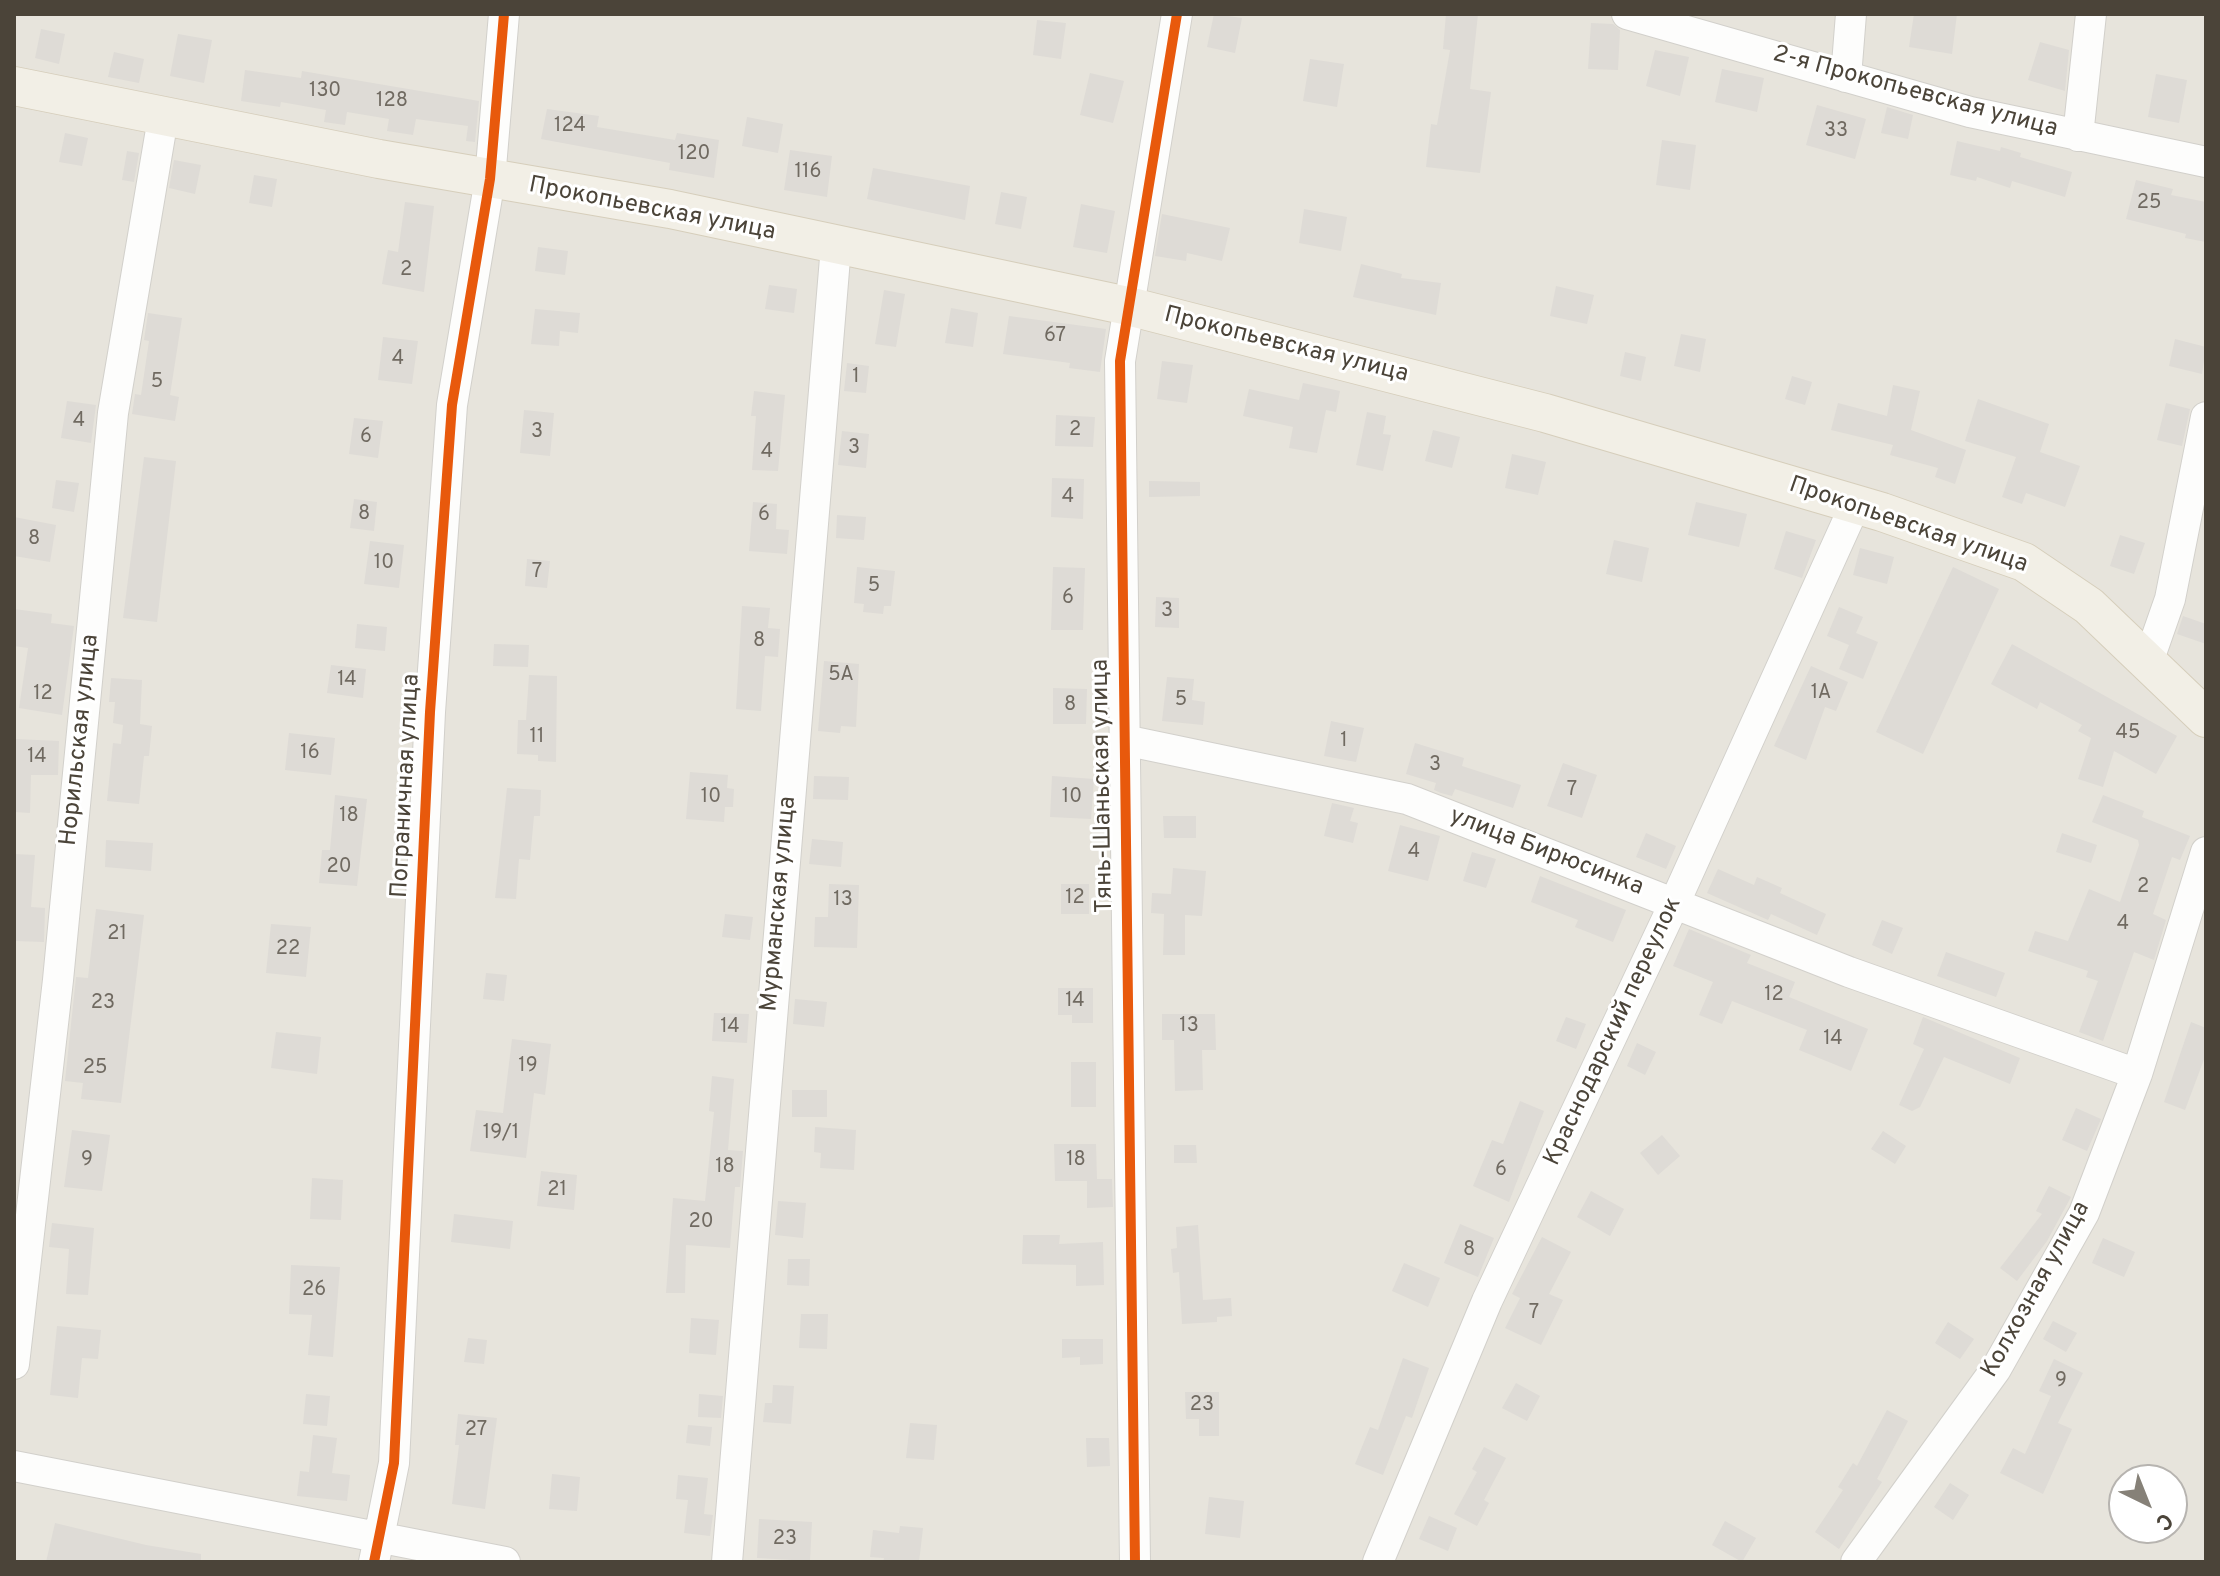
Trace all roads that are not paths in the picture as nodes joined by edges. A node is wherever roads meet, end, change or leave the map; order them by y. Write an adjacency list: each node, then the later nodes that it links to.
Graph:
1 (504, 14): 11 (street, Пограничная улица)
2 (1177, 14): 13 (street, Тянь-Шаньская улица)
3 (1627, 14): 6 (street, 2-я Прокопьевская улица)
4 (1851, 14): 6 (street)
5 (2091, 14): 9 (street)
6 (1846, 77): 9 (street, 2-я Прокопьевская улица)
7 (14, 86): 8 (main road, Прокопьевская улица)
8 (163, 118): 11 (main road, Прокопьевская улица); 22 (street, Норильская улица)
9 (2078, 136): 10 (street, 2-я Прокопьевская улица)
10 (2206, 162)
11 (490, 179): 12 (main road, Прокопьевская улица); 24 (street, Пограничная улица)
12 (836, 246): 13 (main road, Прокопьевская улица); 26 (street, Мурманская улица)
13 (1128, 306): 15 (main road, Прокопьевская улица); 18 (street, Тянь-Шаньская улица)
14 (2206, 417): 16 (street)
15 (1855, 505): 16 (main road, Прокопьевская улица); 20 (street, Краснодарский переулок)
16 (2149, 659): 17 (main road, Прокопьевская улица)
17 (2206, 718)
18 (1124, 740): 20 (street, улица Бирюсинка); 27 (street, Тянь-Шаньская улица)
19 (2206, 852): 21 (street, Колхозная улица)
20 (1675, 902): 21 (street, улица Бирюсинка); 28 (street, Краснодарский переулок)
21 (2137, 1074): 29 (street, Колхозная улица)
22 (14, 1364)
23 (14, 1466): 24 (street)
24 (376, 1551): 25 (street)
25 (505, 1562)
26 (727, 1562)
27 (1135, 1562)
28 (1378, 1562)
29 (1856, 1562)

